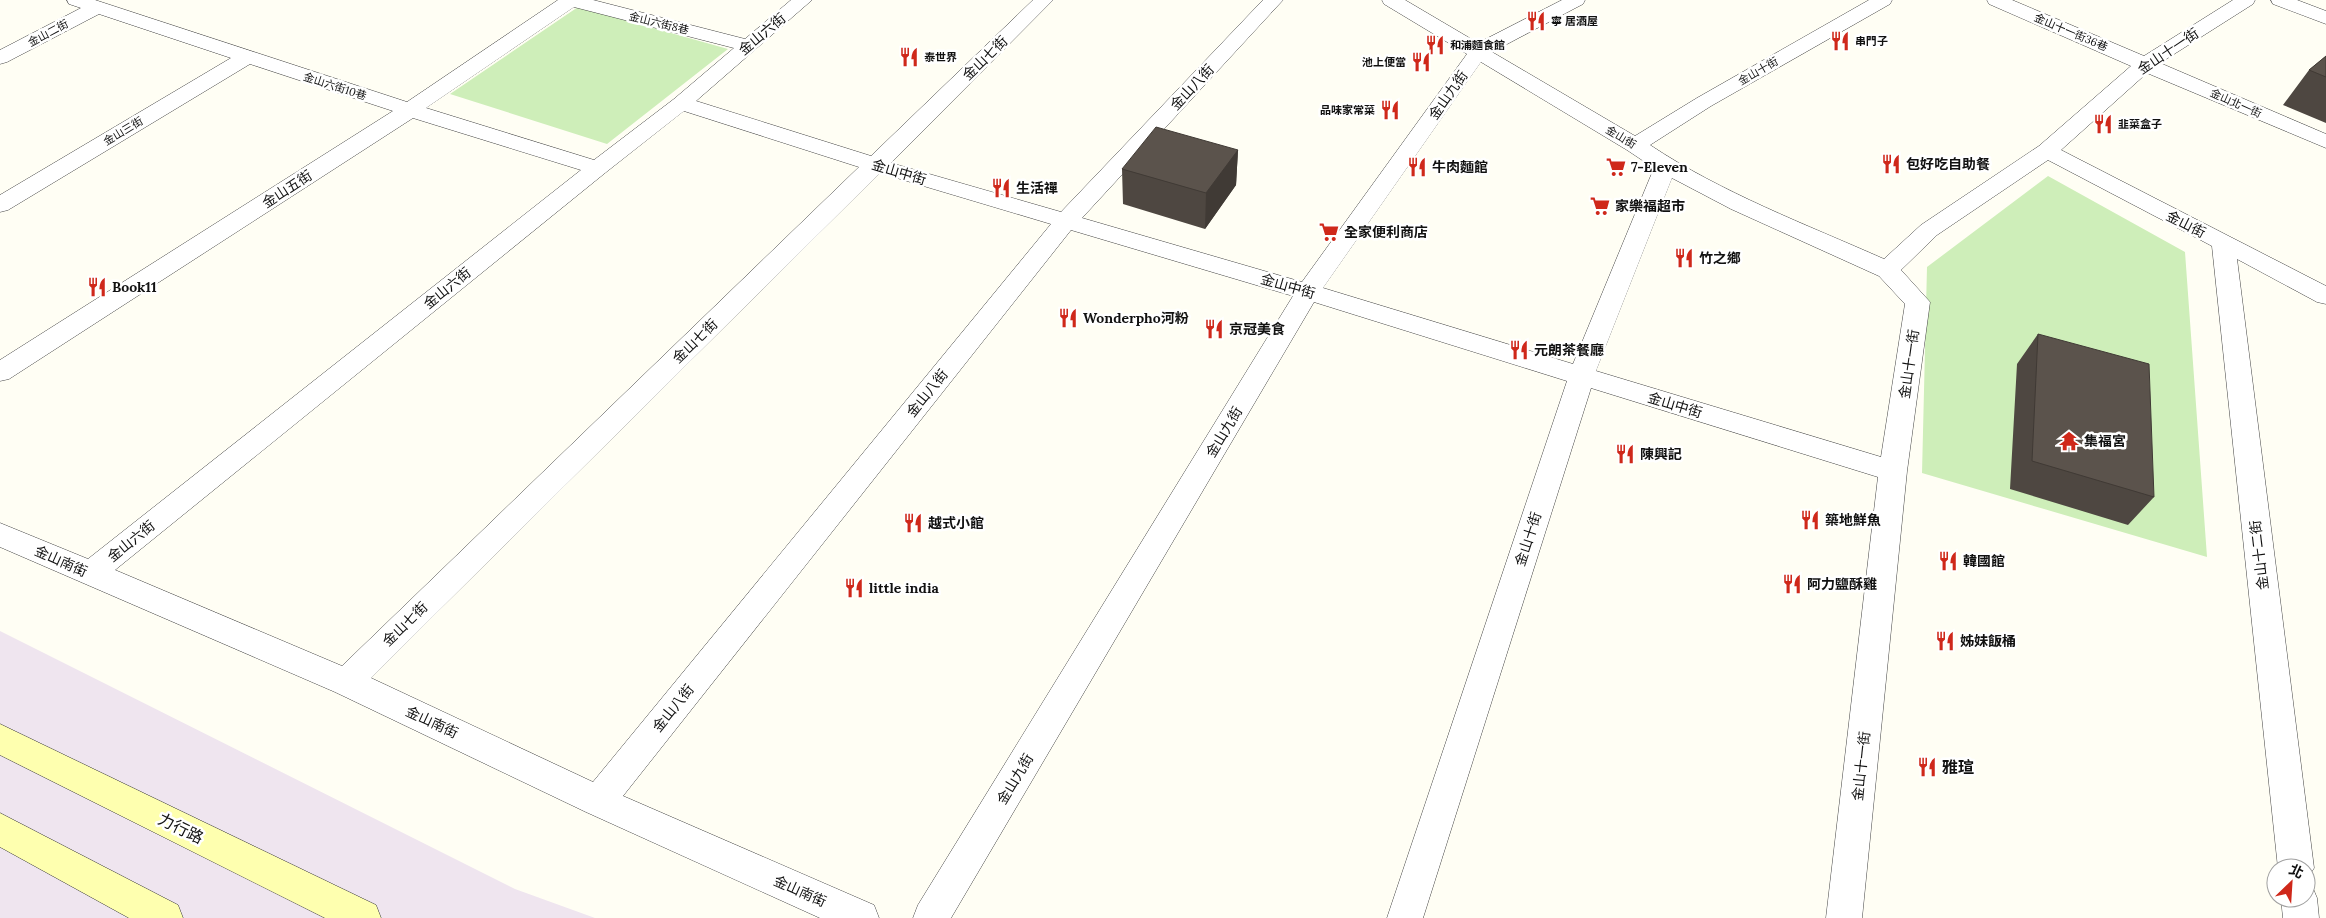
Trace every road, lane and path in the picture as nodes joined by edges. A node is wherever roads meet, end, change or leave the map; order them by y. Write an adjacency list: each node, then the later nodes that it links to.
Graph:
1 (76, 0): 12 (street, 金山六街10巷)
2 (571, 0): 14 (street, 金山六街8巷); 20 (street, 金山五街)
3 (803, 0): 14 (street, 金山六街)
4 (1044, 0): 24 (street, 金山七街)
5 (1274, 0): 28 (street, 金山八街)
6 (1391, 0): 15 (street, 金山街)
7 (1576, 0): 15 (street, 金山九街)
8 (1883, 0): 22 (street, 金山十街)
9 (1996, 0): 18 (street, 金山十一街36巷)
10 (2246, 0): 18 (street, 金山十一街)
11 (2280, 0): 13 (street)
12 (97, 7): 16 (street, 金山六街10巷); 17 (street, 金山二街)
13 (2326, 18)
14 (748, 46): 19 (street, 金山六街)
15 (1479, 51): 22 (street, 金山街); 31 (street, 金山九街)
16 (246, 57): 20 (street, 金山六街10巷); 27 (street, 金山三街)
17 (0, 58)
18 (2145, 64): 21 (street, 金山北一街); 23 (street, 金山十一街)
19 (681, 103): 24 (street, 金山中街); 26 (street, 金山六街)
20 (410, 110): 26 (street, 金山六街10巷); 33 (street, 金山五街)
21 (2326, 142)
22 (1635, 145): 25 (street, 金山街)
23 (2047, 152): 29 (street, 金山街); 30 (street, 金山十一街)
24 (875, 165): 28 (street, 金山中街); 38 (street, 金山七街)
25 (1666, 166): 30 (street, 金山街); 34 (street, 金山十街)
26 (596, 168): 37 (street, 金山六街)
27 (0, 204)
28 (1066, 222): 31 (street, 金山中街); 40 (street, 金山八街)
29 (2223, 243): 32 (street, 金山街); 42 (street, 金山十二街)
30 (1887, 270): 35 (street, 金山十一街)
31 (1308, 292): 34 (street, 金山中街); 46 (street, 金山九街)
32 (2326, 296)
33 (0, 372)
34 (1581, 377): 35 (street, 金山中街); 47 (street, 金山十街)
35 (1894, 472): 48 (street, 金山十一街)
36 (0, 534): 37 (street, 金山南街)
37 (90, 574): 38 (street, 金山南街)
38 (346, 682): 40 (street, 金山南街)
39 (0, 739): 44 (street, 力行路)
40 (598, 801): 45 (street, 金山南街)
41 (0, 829): 43 (street)
42 (2295, 858)
43 (165, 918)
44 (363, 918)
45 (861, 918)
46 (930, 918)
47 (1405, 918)
48 (1844, 918)

